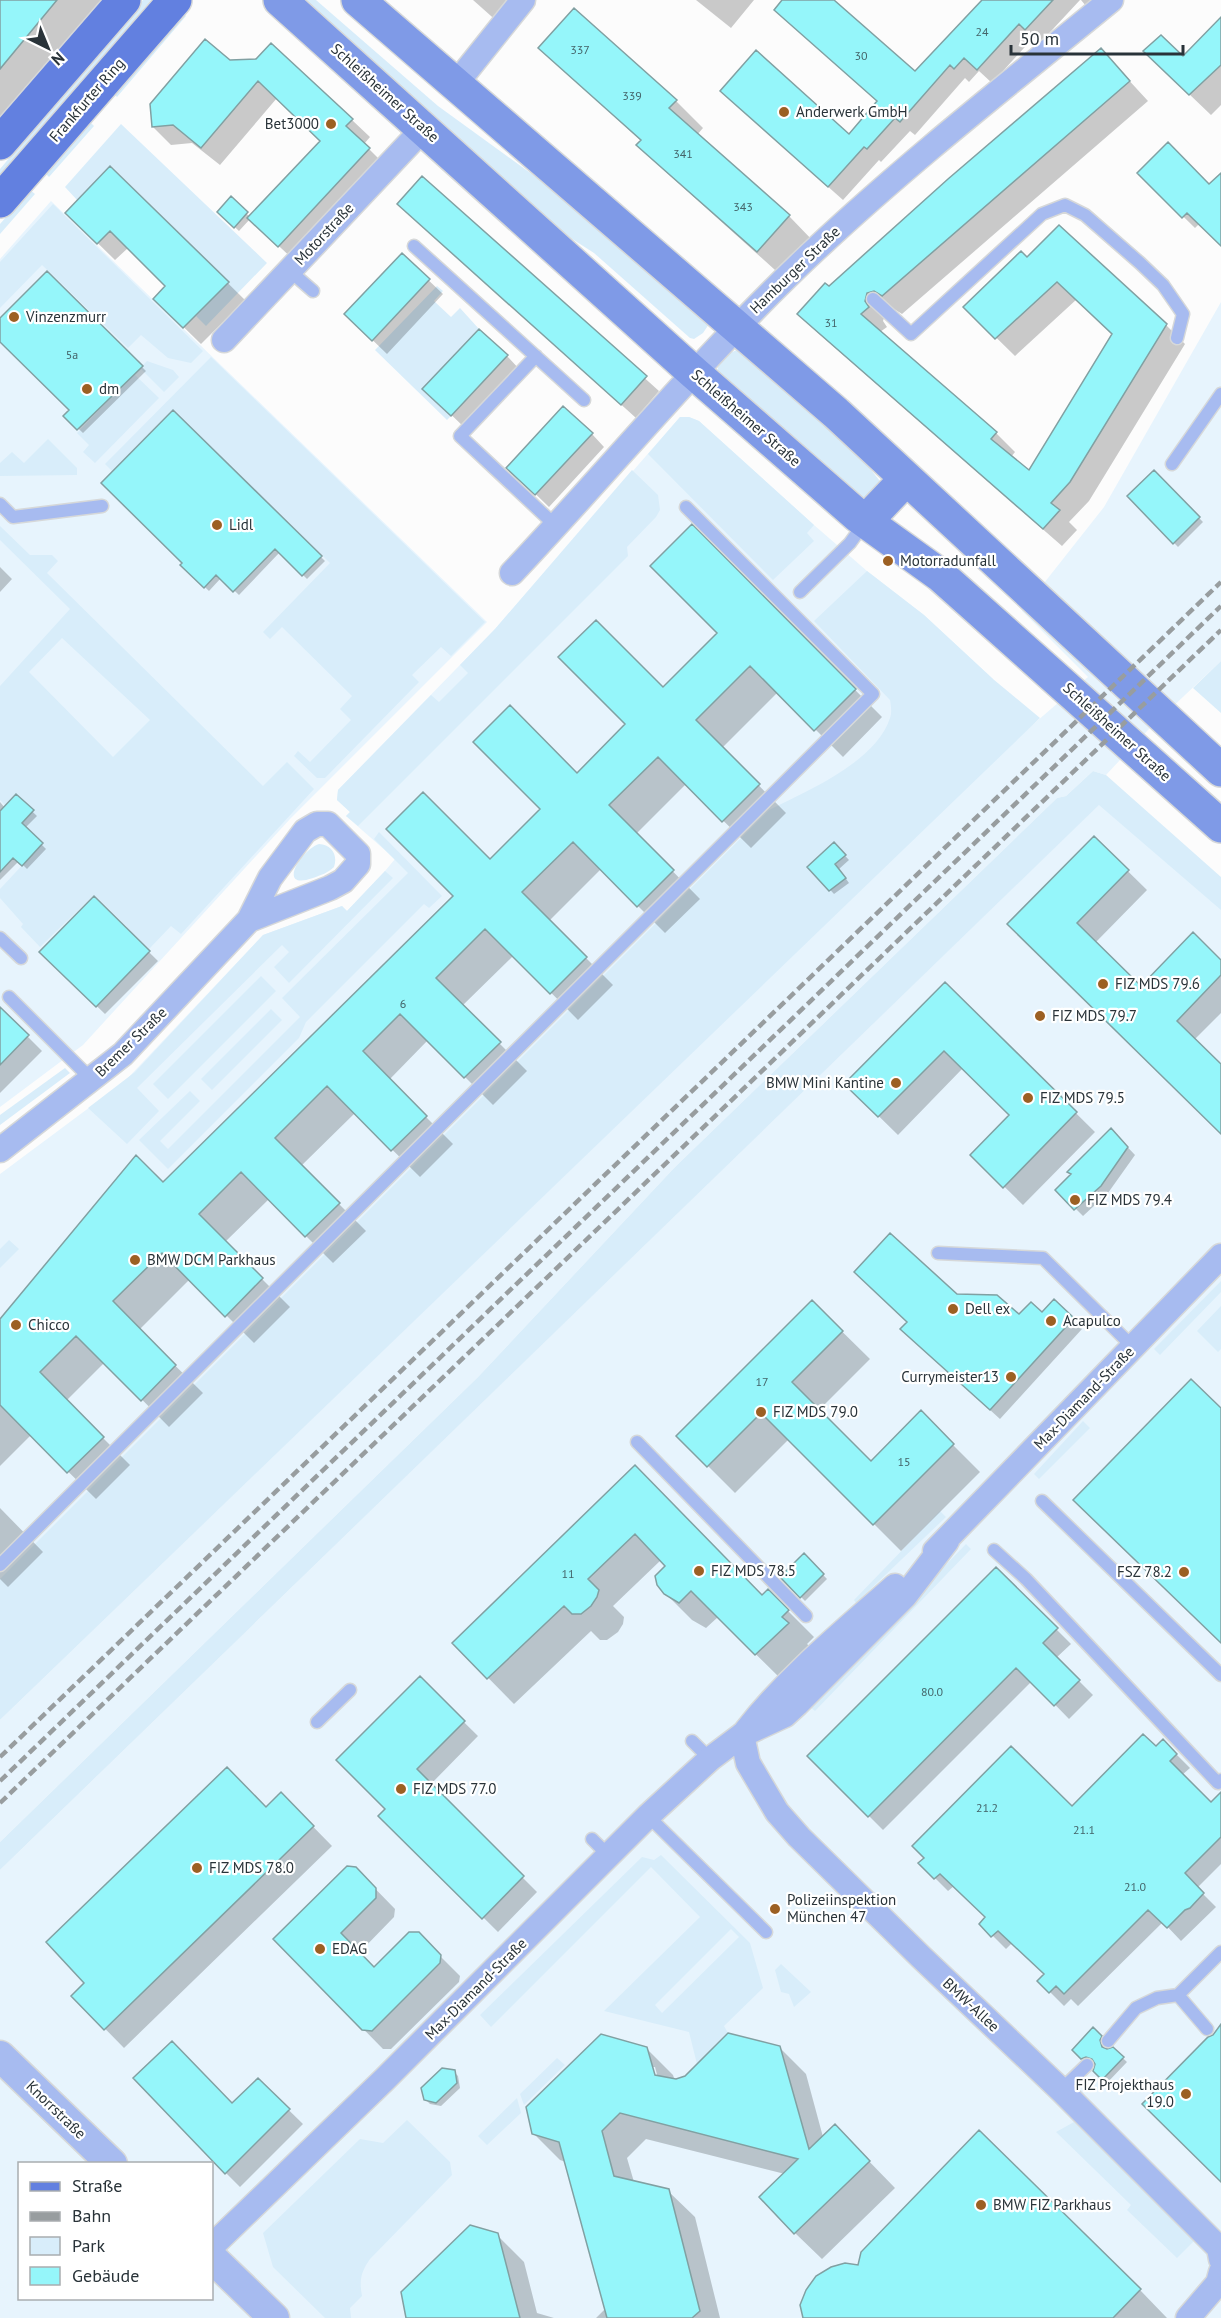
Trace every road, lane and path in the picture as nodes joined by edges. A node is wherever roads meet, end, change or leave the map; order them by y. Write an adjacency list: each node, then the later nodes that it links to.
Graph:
1 (124, 0): 9 (main road)
2 (175, 0): 10 (main road, Frankfurter Ring)
3 (280, 0): 8 (main road, Schleißheimer Straße)
4 (358, 0): 7 (main road)
5 (523, 0): 7 (street)
6 (1110, 0): 15 (street, Hamburger Straße)
7 (455, 85): 15 (main road)
8 (424, 128): 12 (street, Motorstraße); 19 (main road, Schleißheimer Straße)
9 (0, 143)
10 (0, 201)
11 (414, 246): 18 (lane)
12 (290, 271): 13 (lane); 17 (street, Motorstraße)
13 (313, 291)
14 (873, 299): 16 (lane)
15 (738, 327): 19 (street, Hamburger Straße); 23 (main road)
16 (1177, 338)
17 (224, 340)
18 (536, 356): 21 (lane); 28 (lane)
19 (693, 372): 27 (main road, Schleißheimer Straße); 28 (street, Hamburger Straße)
20 (1221, 394): 22 (lane)
21 (584, 400)
22 (1172, 464)
23 (906, 478): 27 (main road); 31 (main road)
24 (0, 504): 25 (lane)
25 (102, 506)
26 (686, 507): 45 (lane)
27 (866, 521): 30 (lane); 32 (main road, Schleißheimer Straße)
28 (556, 526): 29 (street, Hamburger Straße)
29 (512, 573)
30 (800, 592)
31 (1221, 770)
32 (1221, 826)
33 (249, 920): 33 (street, Bremer Straße); 37 (street, Bremer Straße)
34 (0, 938): 35 (lane)
35 (21, 958)
36 (9, 996): 37 (lane)
37 (92, 1080): 38 (street, Bremer Straße)
38 (0, 1150)
39 (938, 1253): 41 (lane)
40 (1221, 1256): 41 (street, Max-Diamand-Straße)
41 (1133, 1347): 50 (street, Max-Diamand-Straße)
42 (637, 1442): 46 (lane)
43 (1042, 1501): 47 (lane)
44 (994, 1550): 53 (lane)
45 (0, 1565)
46 (806, 1616)
47 (1221, 1675)
48 (350, 1690): 49 (lane)
49 (317, 1722)
50 (742, 1735): 52 (street, Max-Diamand-Straße); 62 (street, BMW-Allee)
51 (692, 1741): 52 (lane)
52 (710, 1759): 54 (street, Max-Diamand-Straße)
53 (1221, 1780)
54 (648, 1816): 55 (lane); 64 (street, Max-Diamand-Straße)
55 (766, 1932)
56 (1221, 1952): 57 (lane)
57 (1178, 1995): 58 (lane); 59 (lane)
58 (1207, 2029)
59 (1107, 2042)
60 (0, 2056): 63 (street, Knorrstraße)
61 (1087, 2065): 62 (lane)
62 (1061, 2090): 66 (street, BMW-Allee)
63 (111, 2162)
64 (213, 2245)
65 (213, 2259): 68 (street)
66 (1221, 2259)
67 (1221, 2272): 69 (street)
68 (274, 2318)
69 (1188, 2318)

